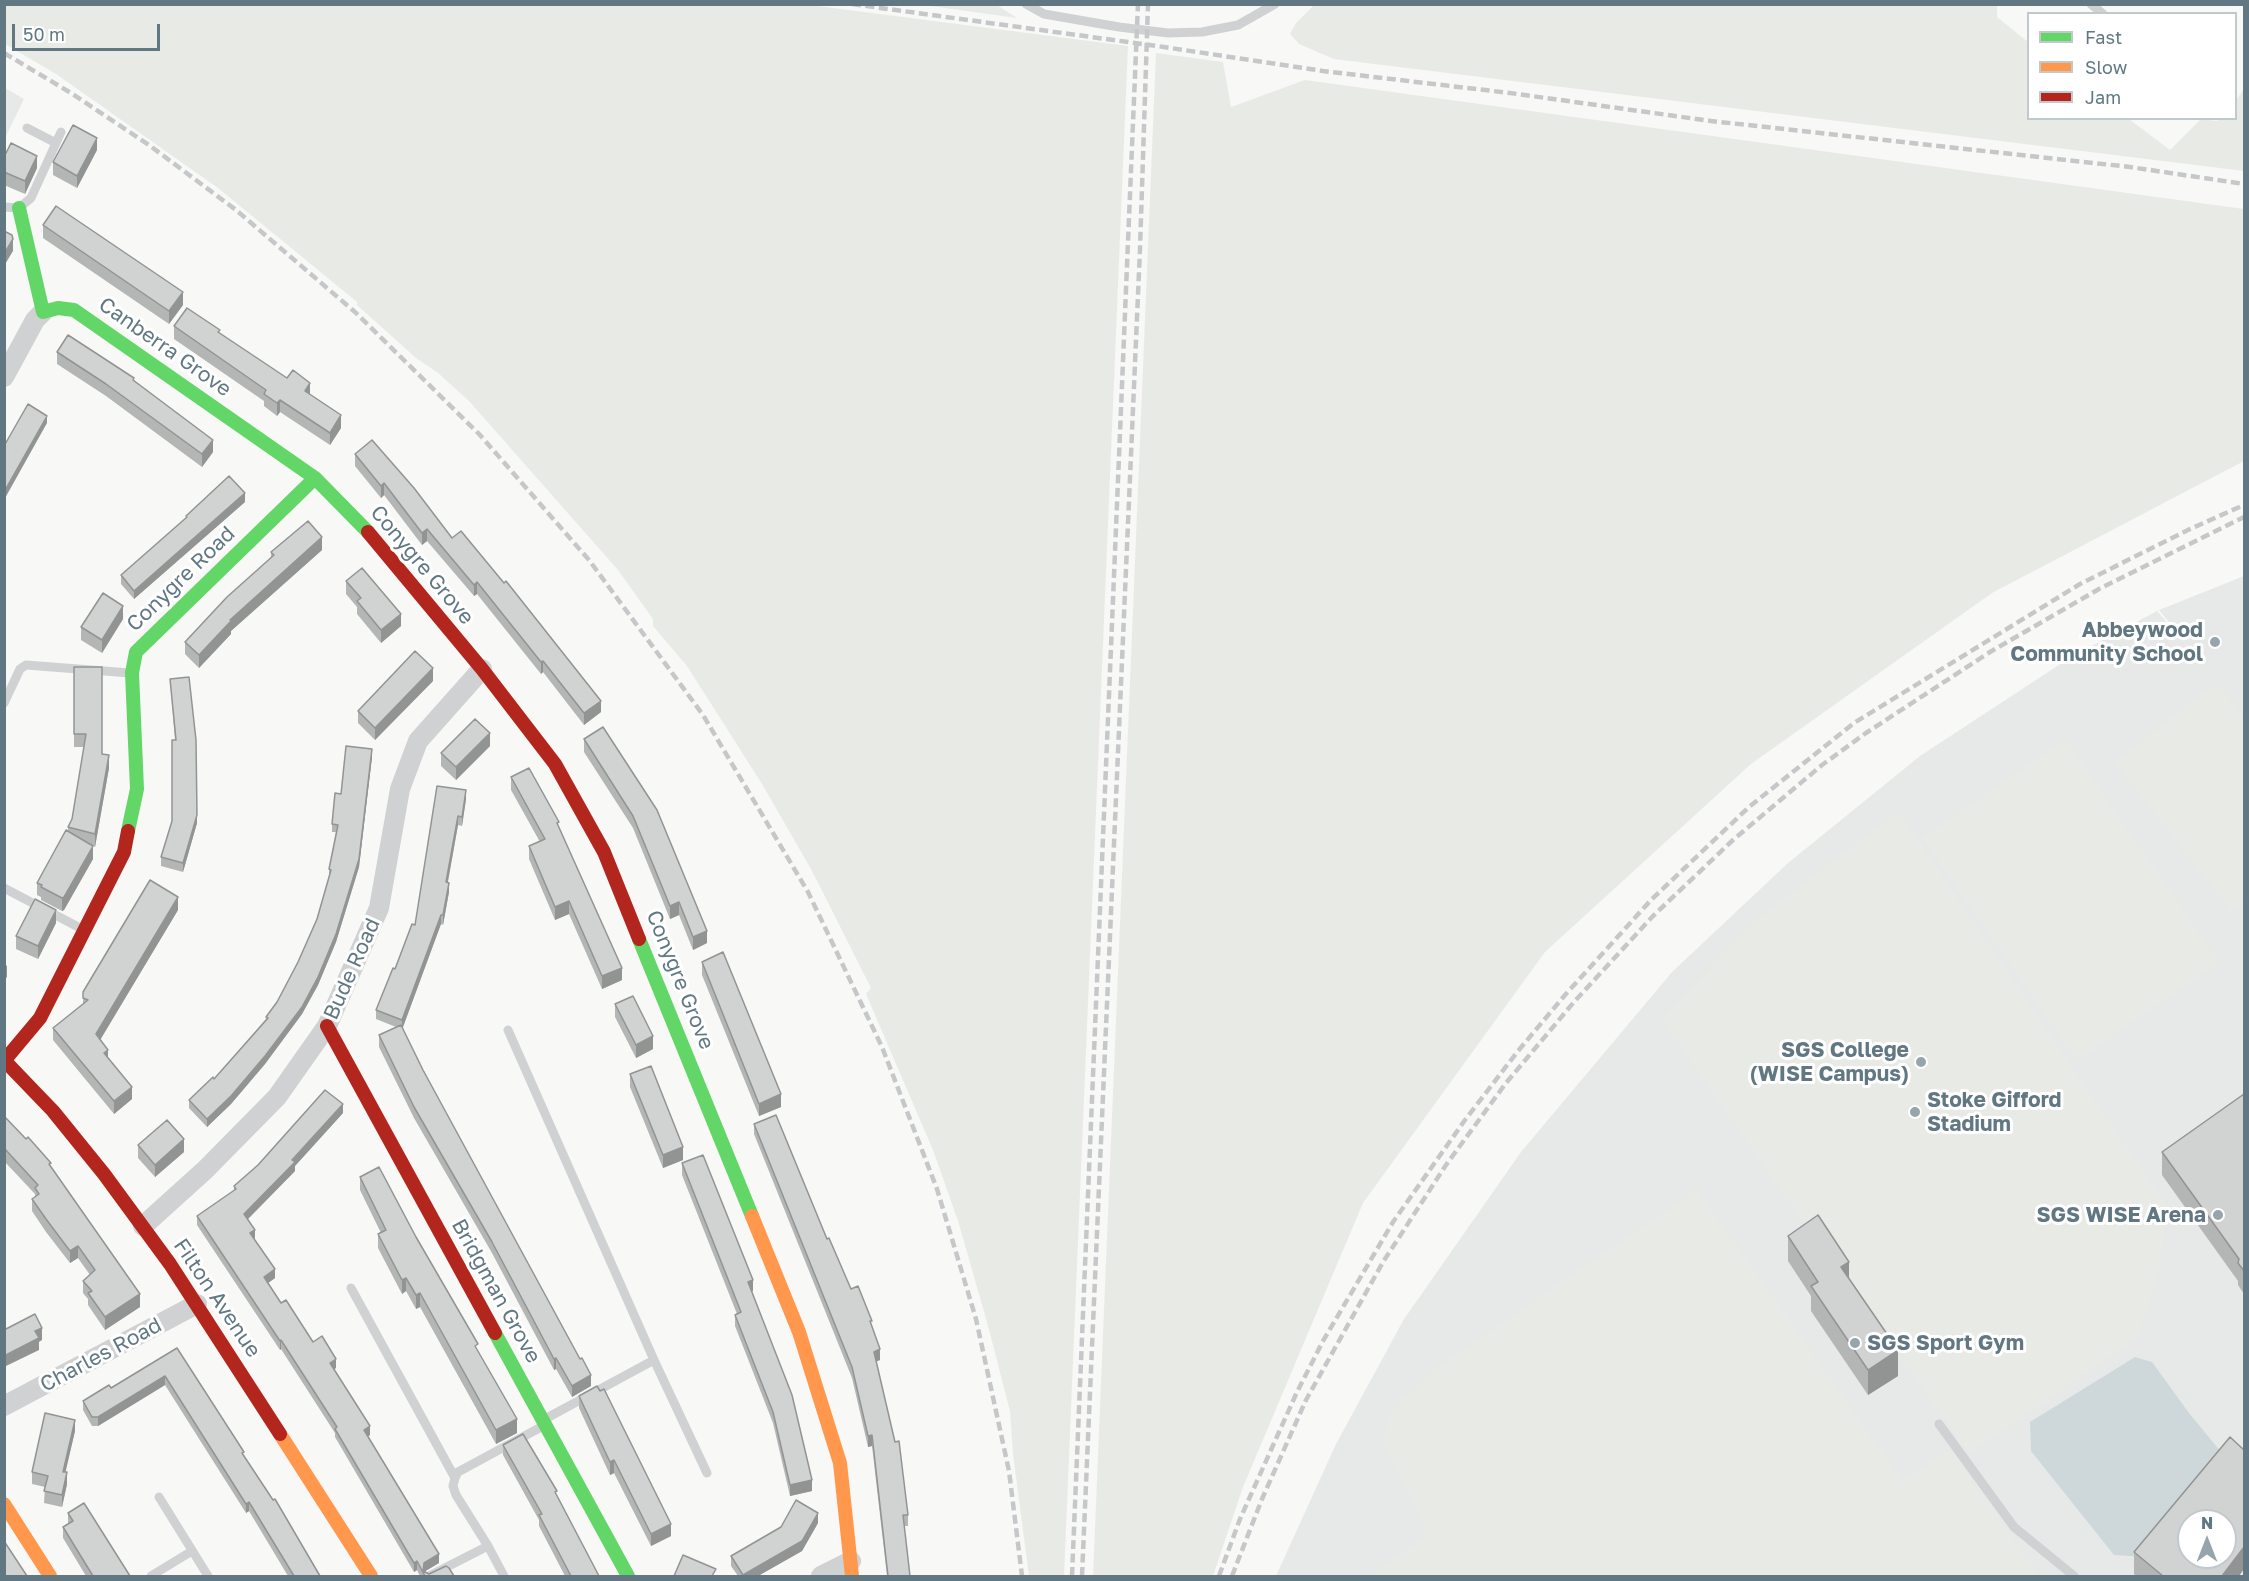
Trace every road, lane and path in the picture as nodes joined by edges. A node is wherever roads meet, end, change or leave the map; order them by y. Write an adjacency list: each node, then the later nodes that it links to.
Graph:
1 (1026, 4): 2 (lane)
2 (1275, 4)
3 (27, 128): 5 (lane)
4 (61, 132): 5 (lane)
5 (56, 143): 7 (lane)
6 (4, 207): 7 (lane)
7 (19, 208): 8 (street)
8 (43, 312): 9 (street); 10 (street, Canberra Grove)
9 (4, 377)
10 (315, 478): 11 (street, Conygre Grove); 12 (street, Conygre Road)
11 (482, 669): 16 (street, Bude Road); 33 (street, Conygre Grove)
12 (132, 673): 13 (lane); 15 (street, Conygre Road)
13 (4, 703)
14 (4, 888): 15 (lane)
15 (85, 930): 18 (street, Conygre Road)
16 (327, 1026): 19 (street, Bude Road); 24 (street, Bridgman Grove)
17 (508, 1030): 22 (lane)
18 (5, 1061): 19 (street, Filton Avenue)
19 (143, 1226): 21 (street, Filton Avenue)
20 (351, 1288): 27 (lane)
21 (197, 1304): 23 (street, Charles Road); 37 (street, Filton Avenue)
22 (654, 1360): 24 (lane); 26 (lane)
23 (4, 1406)
24 (544, 1423): 27 (lane); 40 (street, Bridgman Grove)
25 (1939, 1424): 42 (lane)
26 (707, 1473)
27 (454, 1478): 31 (lane)
28 (159, 1497): 32 (lane)
29 (4, 1504): 30 (street)
30 (9, 1520): 34 (street)
31 (488, 1546): 38 (lane); 39 (lane)
32 (192, 1551): 35 (lane); 36 (lane)
33 (852, 1569): 41 (street)
34 (50, 1576)
35 (151, 1576)
36 (208, 1576)
37 (371, 1576)
38 (429, 1576)
39 (504, 1576)
40 (628, 1576)
41 (821, 1576)
42 (2074, 1576)

